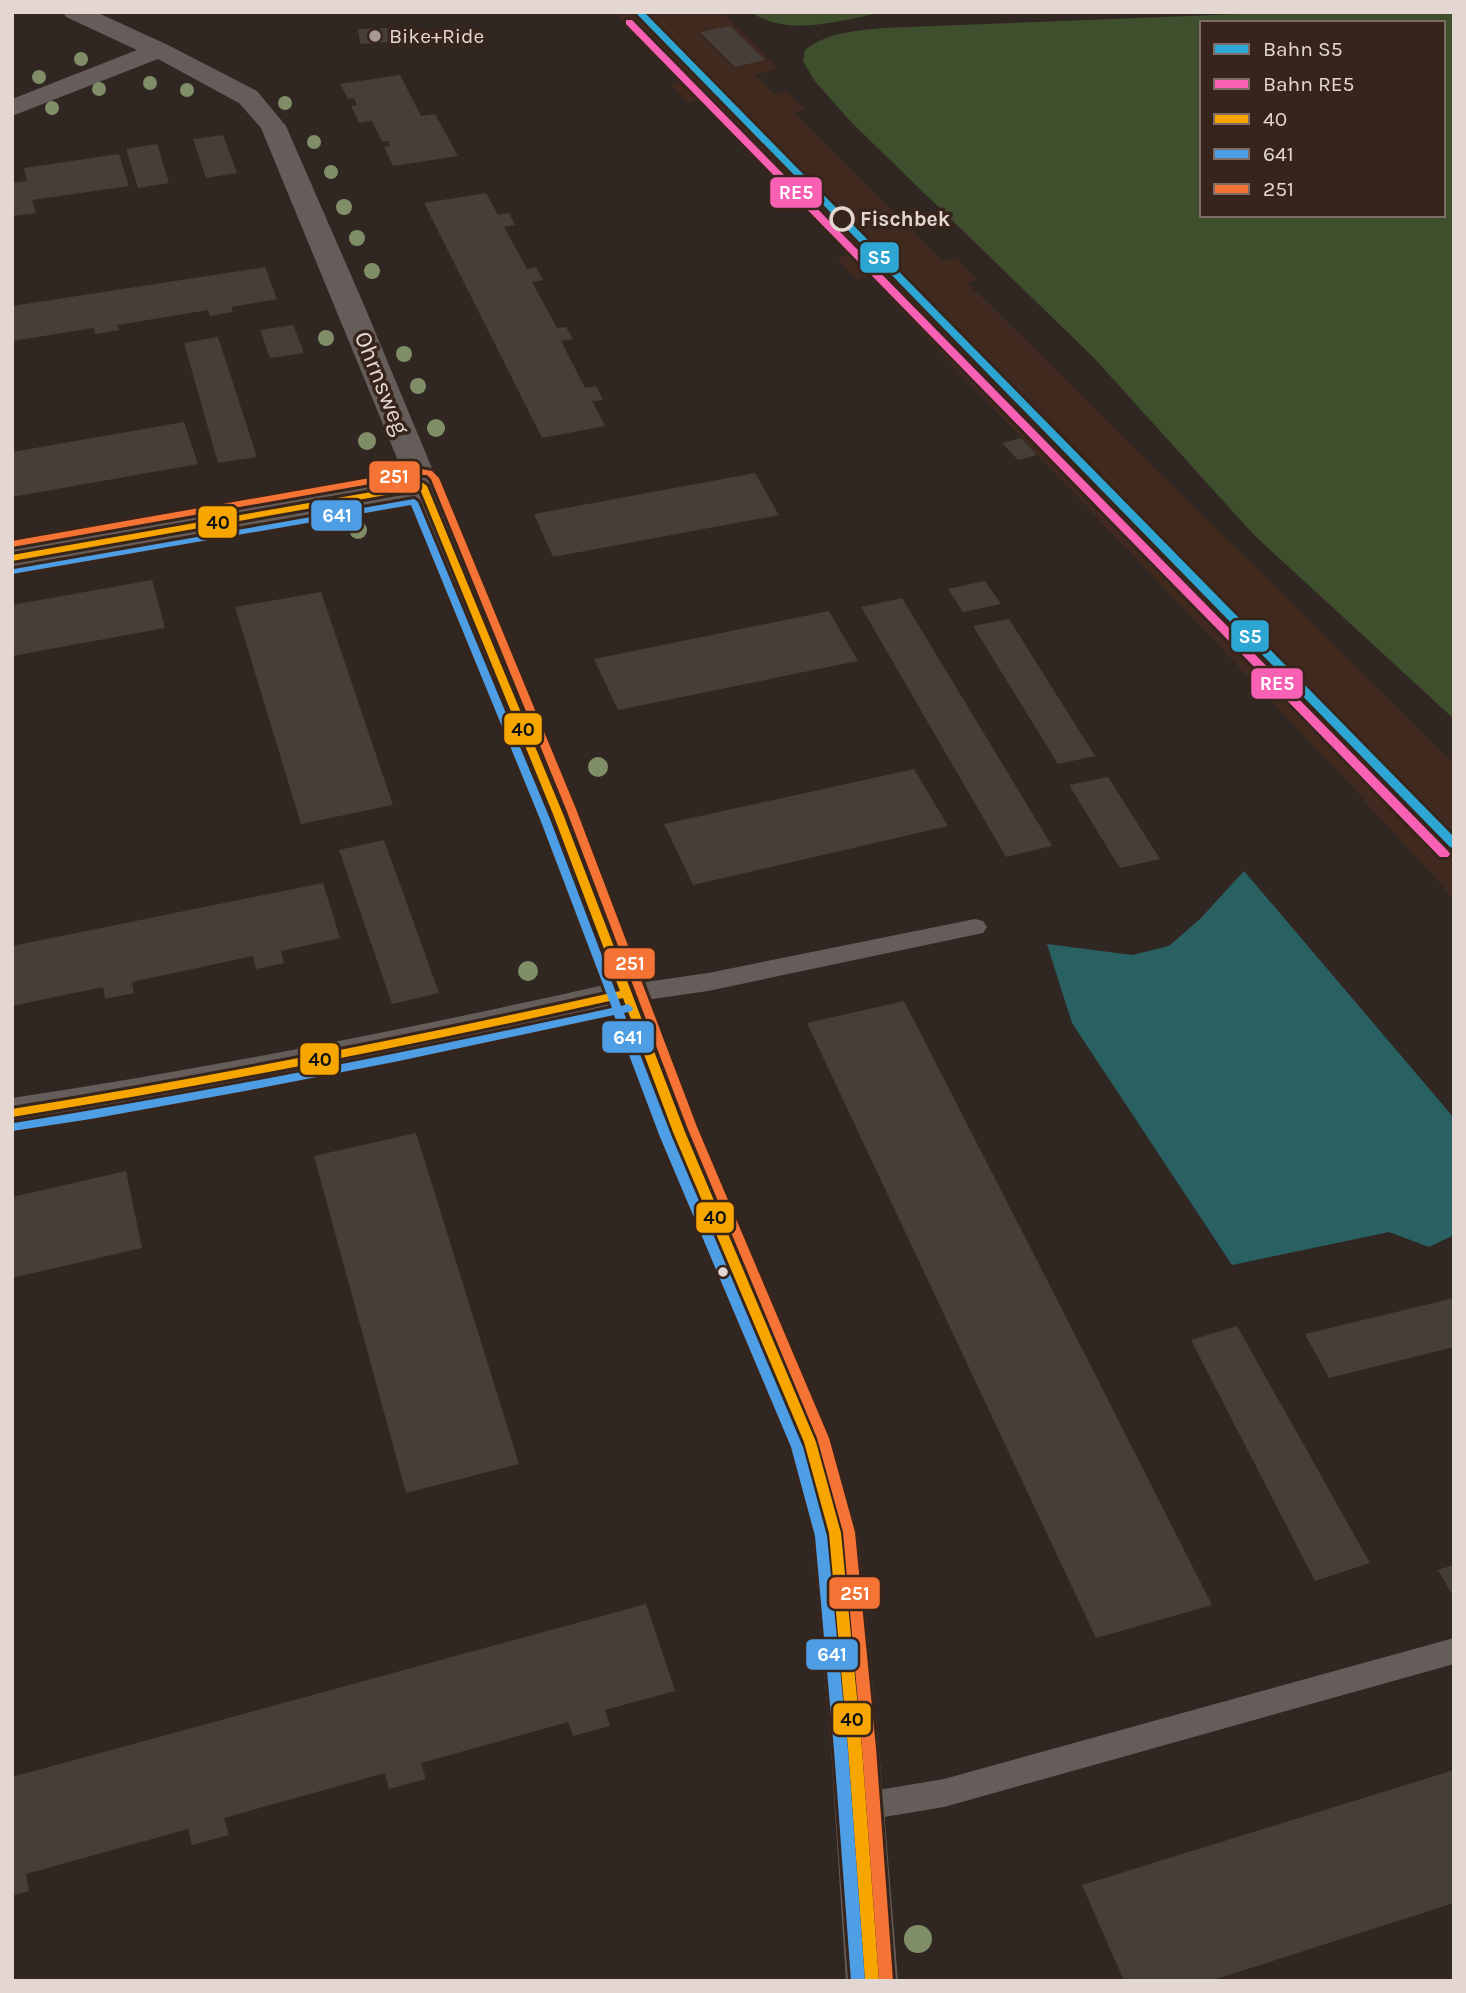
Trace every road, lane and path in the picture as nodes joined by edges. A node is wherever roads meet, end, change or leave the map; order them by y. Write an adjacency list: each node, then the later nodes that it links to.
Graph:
1 (75, 12): 2 (street, Ohrnsweg)
2 (159, 50): 3 (street); 4 (street, Ohrnsweg)
3 (12, 108)
4 (423, 486): 5 (street); 7 (street, Ohrnsweg)
5 (12, 558)
6 (975, 927): 7 (lane)
7 (625, 994): 8 (street); 10 (street, Ohrnsweg)
8 (12, 1113)
9 (1454, 1651): 10 (lane)
10 (860, 1807): 11 (street, Ohrnsweg)
11 (872, 1981)

